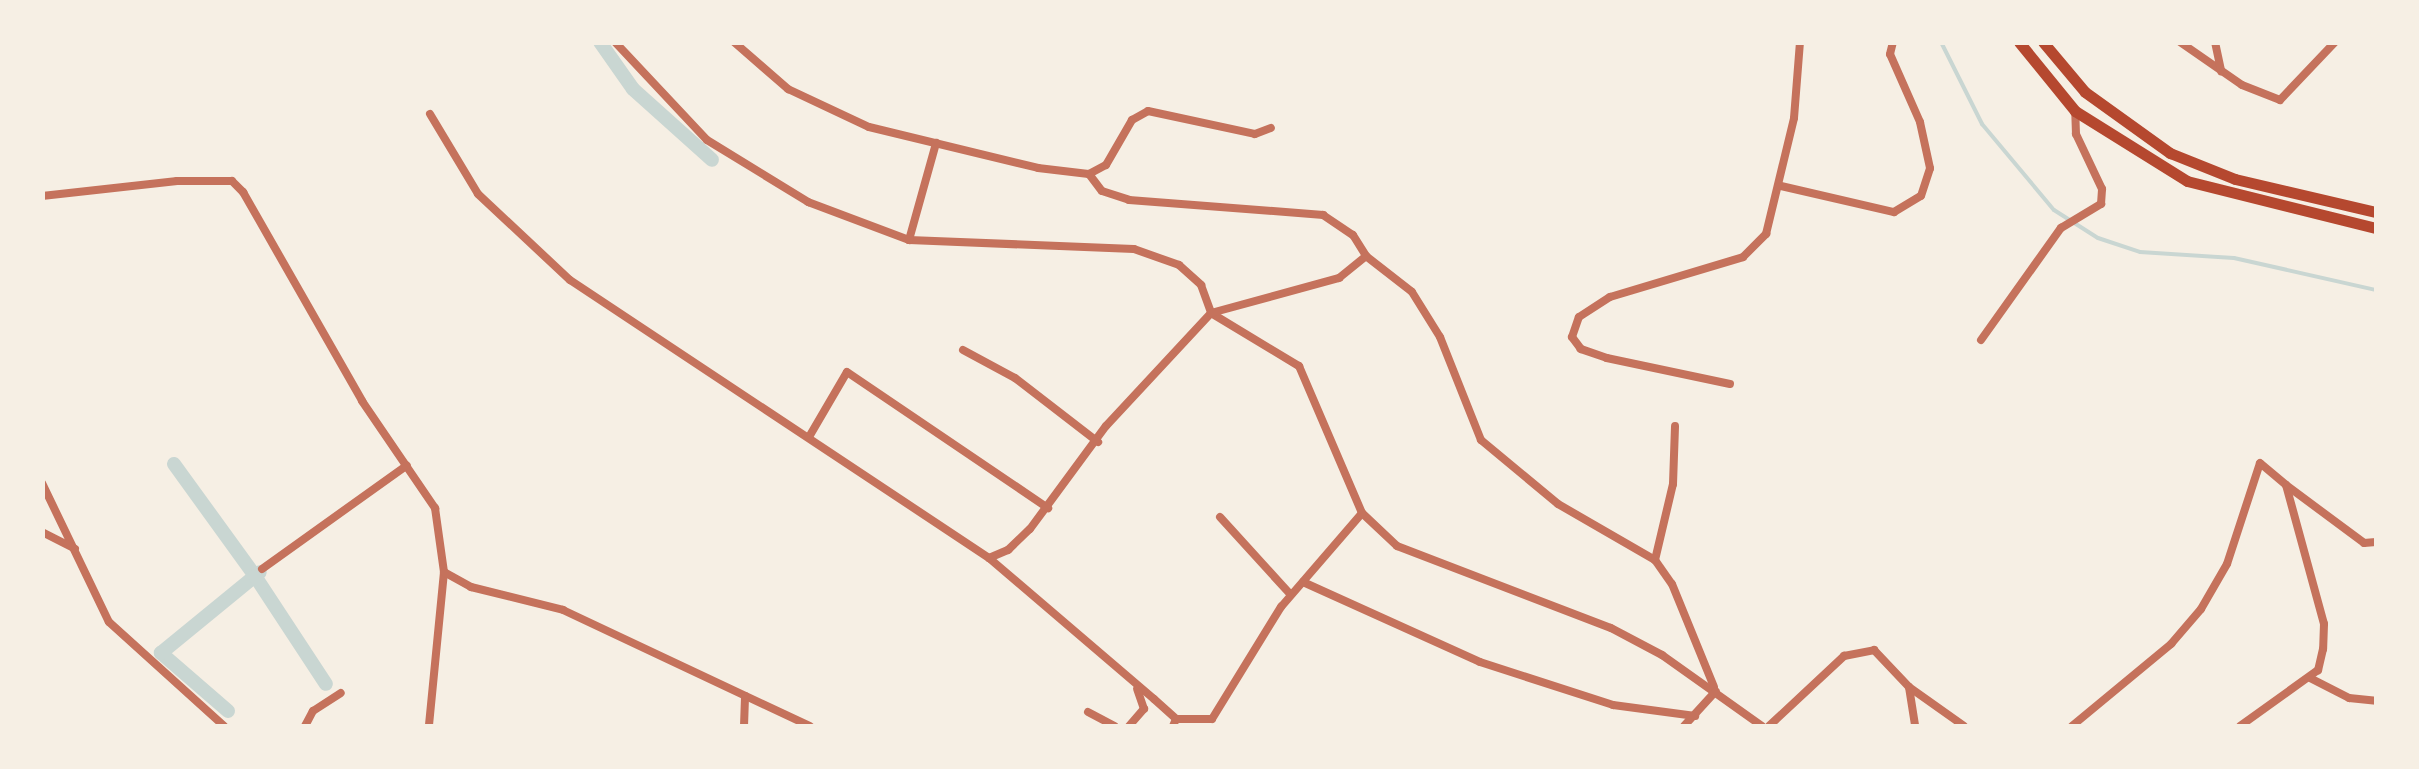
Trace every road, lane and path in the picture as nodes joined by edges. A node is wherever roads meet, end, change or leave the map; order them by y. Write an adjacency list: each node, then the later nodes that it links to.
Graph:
1 (615, 42): 20 (street)
2 (734, 42): 14 (street)
3 (1800, 42): 16 (street)
4 (1893, 42): 16 (street)
5 (2019, 42): 11 (highway)
6 (2043, 42): 18 (highway)
7 (2180, 42): 10 (street)
8 (2215, 42): 10 (street)
9 (2335, 42): 10 (street)
10 (2221, 71)
11 (2076, 111): 19 (highway); 23 (street)
12 (430, 114): 27 (street)
13 (1272, 128): 15 (street)
14 (936, 143): 15 (street); 20 (street)
15 (1089, 174): 21 (street)
16 (1781, 186): 25 (street)
17 (42, 196): 29 (street)
18 (2376, 212)
19 (2376, 228)
20 (909, 240): 22 (street)
21 (1366, 256): 22 (street); 39 (street)
22 (1211, 313): 28 (street); 33 (street)
23 (1980, 340)
24 (963, 350): 28 (street)
25 (1730, 384)
26 (1675, 426): 39 (street)
27 (808, 437): 32 (street); 38 (street)
28 (1098, 442): 32 (street)
29 (407, 465): 40 (street); 41 (street)
30 (42, 482): 37 (street)
31 (2286, 485): 36 (street); 44 (street); 65 (street)
32 (1048, 508): 38 (street)
33 (1362, 514): 42 (street); 47 (street)
34 (1220, 517): 43 (street)
35 (42, 532): 37 (street)
36 (2376, 542)
37 (75, 549): 54 (street)
38 (989, 558): 45 (street)
39 (1655, 560): 47 (street)
40 (262, 569)
41 (444, 572): 49 (street); 56 (street)
42 (1303, 582): 43 (street); 52 (street)
43 (1291, 595): 53 (street)
44 (2310, 678): 50 (street); 66 (street)
45 (1135, 684): 53 (street); 60 (street)
46 (1909, 687): 62 (street); 63 (street); 64 (street)
47 (1716, 690): 52 (street); 62 (street)
48 (341, 693): 55 (street)
49 (745, 696): 57 (street); 58 (street)
50 (2376, 701)
51 (1088, 712): 59 (street)
52 (1695, 716): 61 (street)
53 (1174, 723)
54 (225, 726)
55 (306, 726)
56 (429, 726)
57 (744, 726)
58 (810, 726)
59 (1114, 726)
60 (1129, 726)
61 (1684, 726)
62 (1765, 726)
63 (1915, 726)
64 (1964, 726)
65 (2072, 726)
66 (2240, 726)

